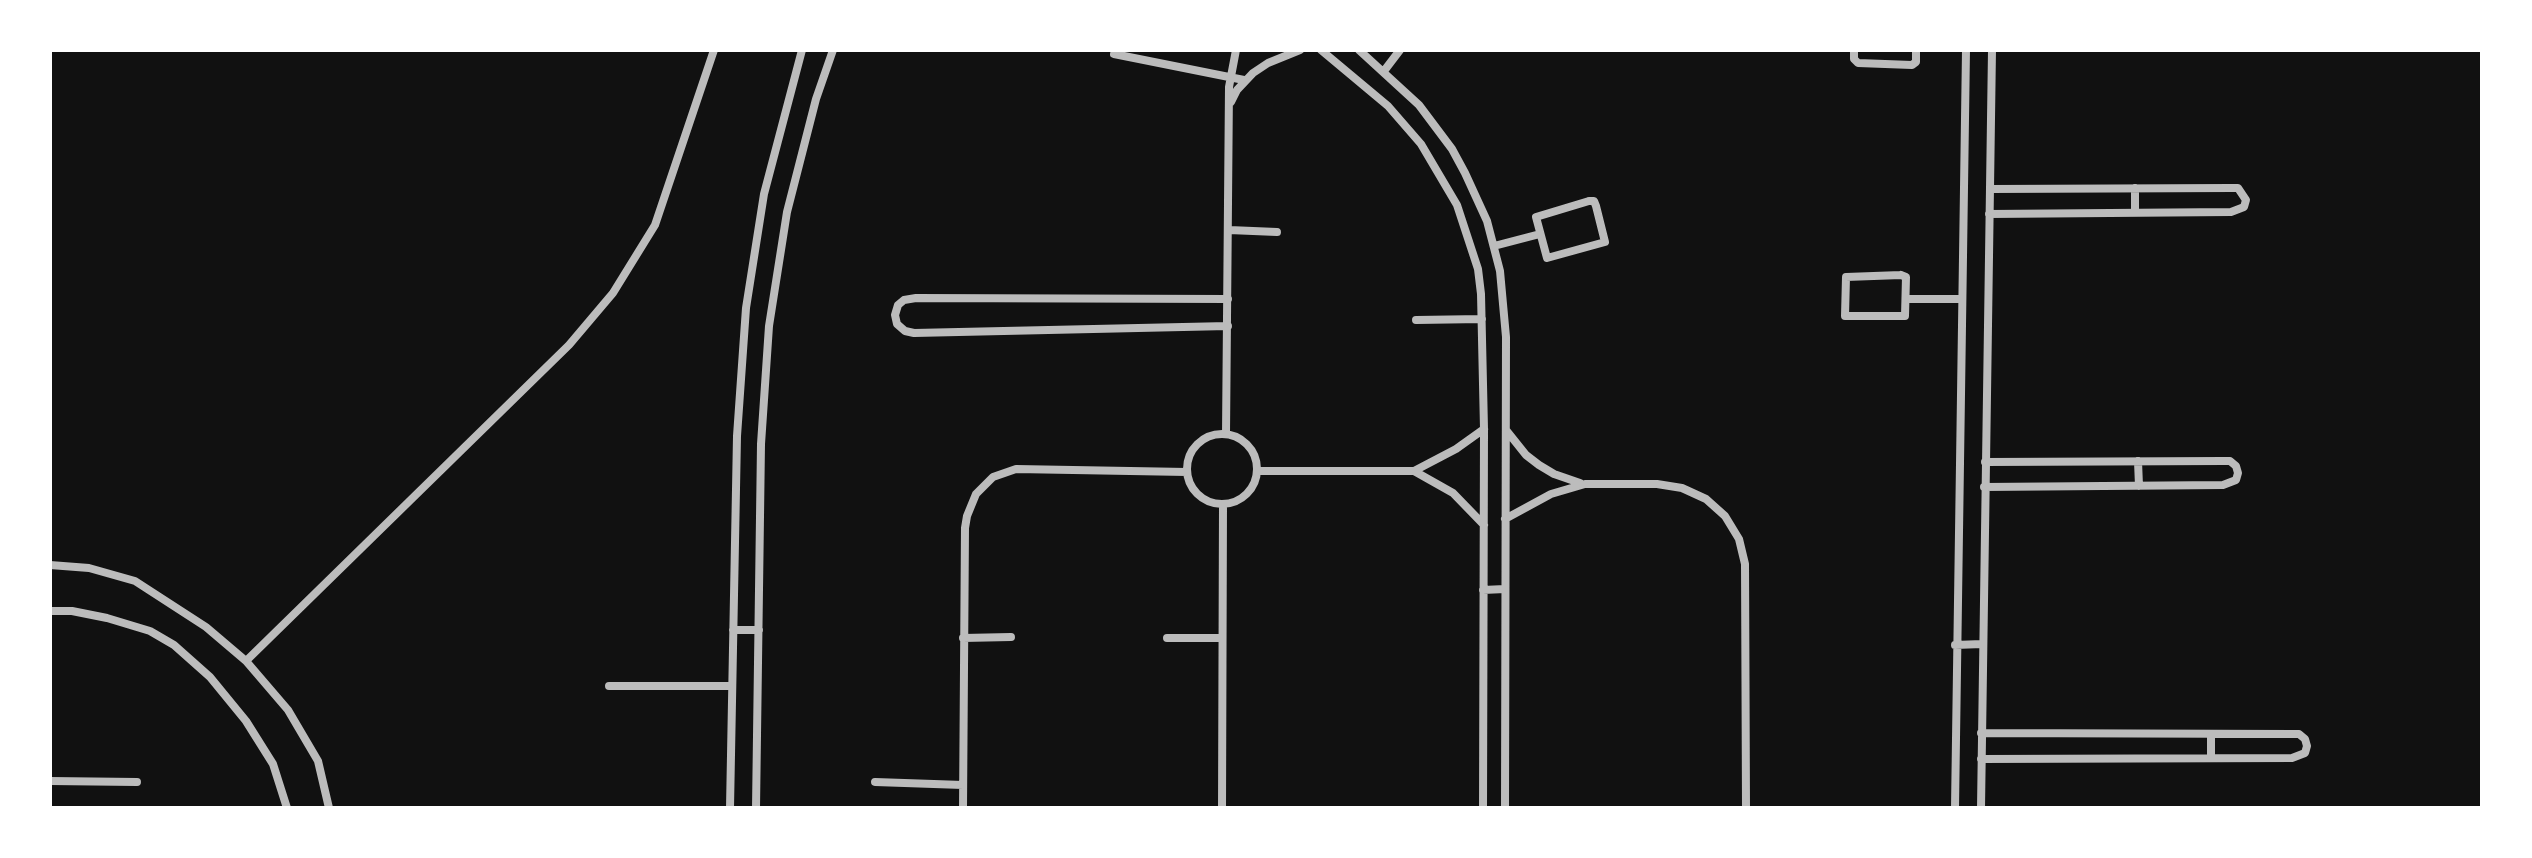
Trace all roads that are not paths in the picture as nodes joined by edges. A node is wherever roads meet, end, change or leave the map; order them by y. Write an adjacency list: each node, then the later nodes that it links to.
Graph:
1 (714, 50): 58 (street)
2 (802, 50): 50 (street)
3 (833, 50): 51 (street)
4 (1236, 50): 15 (street)
5 (1300, 50): 16 (street)
6 (1321, 50): 29 (street)
7 (1359, 50): 14 (street)
8 (1400, 50): 14 (street)
9 (1854, 50): 10 (street)
10 (1916, 50)
11 (1966, 50): 28 (street)
12 (1992, 50): 19 (street)
13 (1114, 54): 15 (street)
14 (1384, 71): 25 (street)
15 (1230, 78): 16 (street); 17 (street)
16 (1244, 80): 17 (street)
17 (1230, 102): 22 (street)
18 (2135, 188): 19 (street); 20 (street); 20 (street)
19 (1990, 189): 21 (street)
20 (2135, 213): 21 (street)
21 (1989, 214): 36 (street)
22 (1229, 230): 23 (street); 26 (street)
23 (1277, 232)
24 (1540, 234): 24 (street); 25 (street)
25 (1494, 246): 33 (street)
26 (1228, 299): 31 (street); 31 (street)
27 (1907, 299): 27 (street); 28 (street)
28 (1961, 299): 57 (street)
29 (1482, 319): 30 (street); 32 (street)
30 (1416, 320)
31 (1228, 326): 34 (street)
32 (1484, 429): 38 (street); 45 (street)
33 (1506, 430): 40 (street); 44 (street)
34 (1226, 434): 37 (street); 39 (street)
35 (2138, 461): 36 (street); 41 (street); 41 (street)
36 (1985, 462): 42 (street)
37 (1257, 471): 38 (street); 43 (street)
38 (1414, 471): 45 (street)
39 (1187, 472): 43 (street); 53 (street)
40 (1585, 484): 44 (street); 77 (street)
41 (2139, 486): 42 (street)
42 (1984, 487): 56 (street)
43 (1223, 504): 55 (street)
44 (1505, 519): 47 (street)
45 (1484, 525): 48 (street)
46 (50, 565): 58 (street)
47 (1505, 589): 48 (street); 76 (street)
48 (1483, 590): 75 (street)
49 (50, 611): 69 (street)
50 (733, 630): 51 (street); 60 (street)
51 (759, 630): 72 (street)
52 (1011, 637): 53 (street)
53 (963, 638): 68 (street)
54 (1167, 638): 55 (street)
55 (1222, 638): 74 (street)
56 (1982, 644): 57 (street); 61 (street)
57 (1955, 645): 78 (street)
58 (246, 661): 70 (street)
59 (609, 686): 60 (street)
60 (732, 686): 71 (street)
61 (1981, 733): 62 (street); 64 (street)
62 (2211, 734): 63 (street); 63 (street)
63 (2211, 758): 64 (street)
64 (1981, 759): 79 (street)
65 (50, 781): 66 (street)
66 (137, 782)
67 (875, 782): 68 (street)
68 (963, 785): 73 (street)
69 (287, 808)
70 (329, 808)
71 (730, 808)
72 (756, 808)
73 (963, 808)
74 (1222, 808)
75 (1483, 808)
76 (1505, 808)
77 (1746, 808)
78 (1955, 808)
79 (1981, 808)

